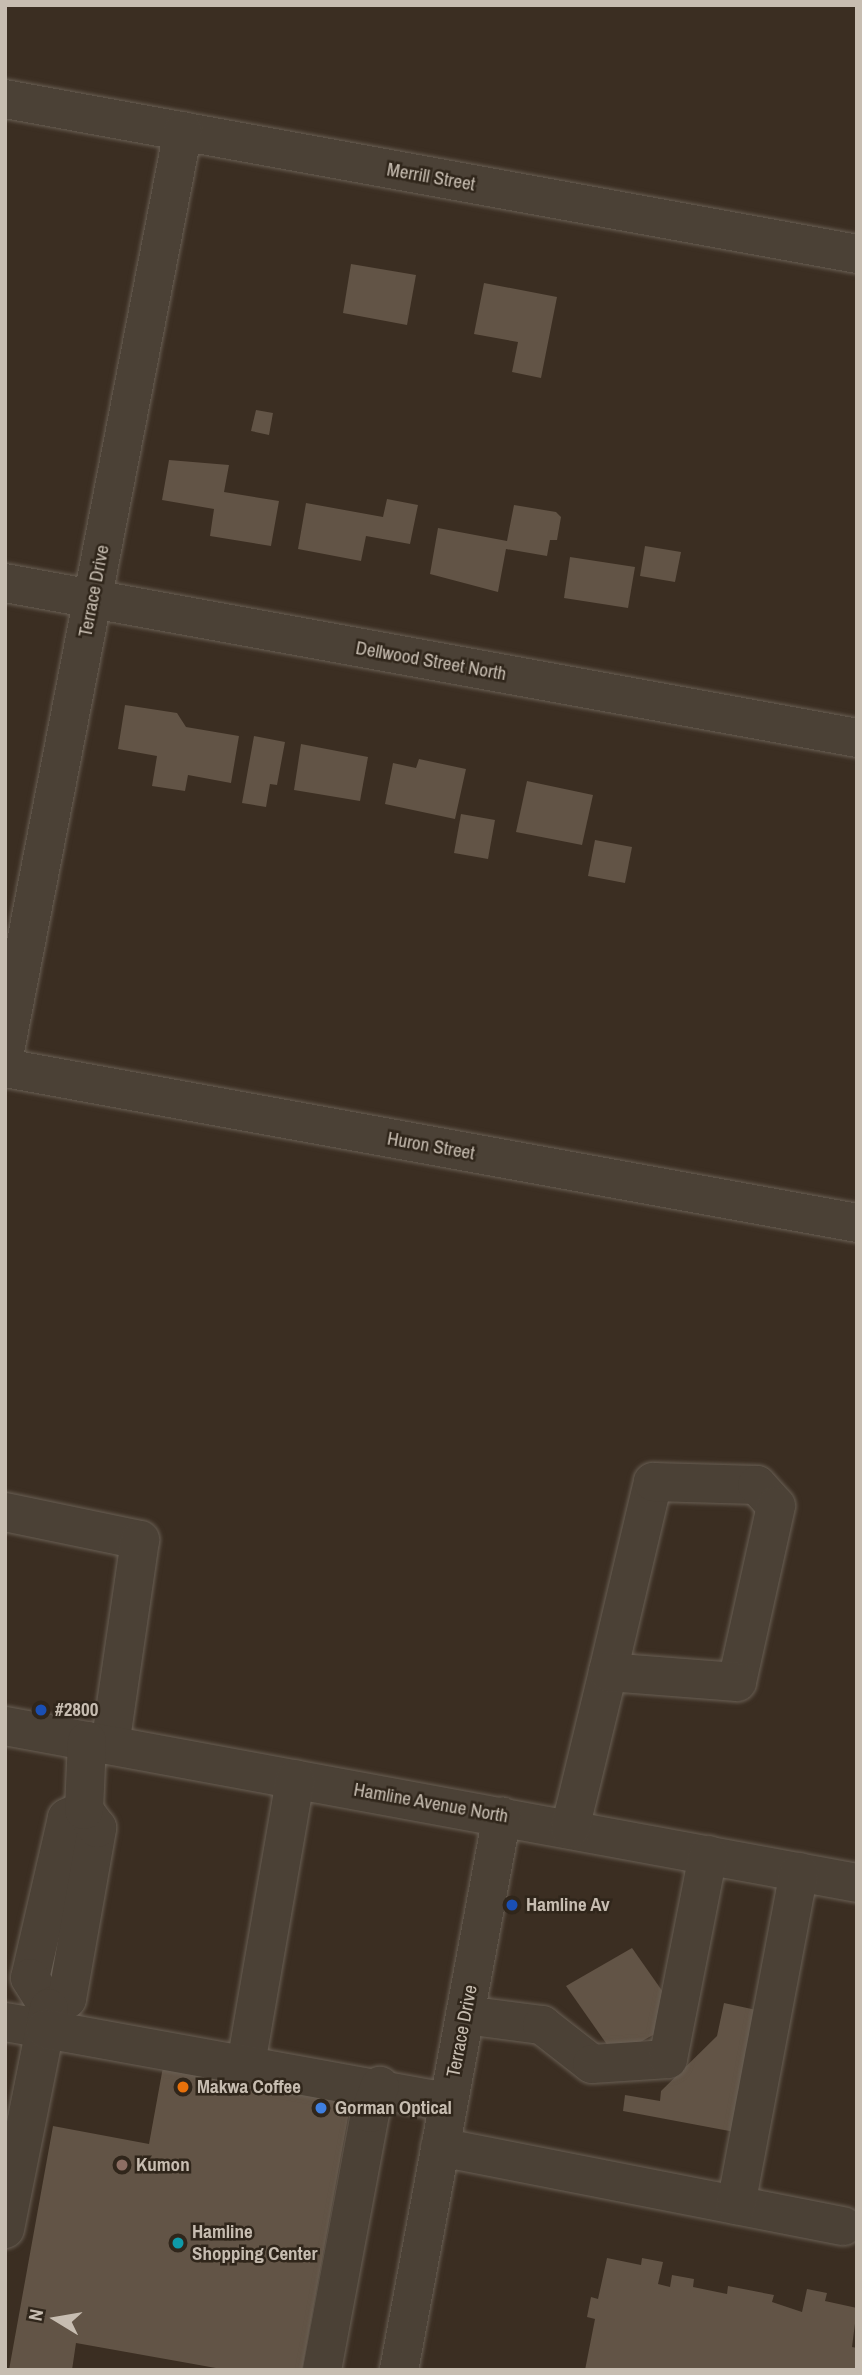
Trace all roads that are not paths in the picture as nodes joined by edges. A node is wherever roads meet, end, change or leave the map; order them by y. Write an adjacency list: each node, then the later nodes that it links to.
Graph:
1 (5, 99): 2 (street, Merrill Street)
2 (183, 131): 3 (street, Merrill Street); 5 (street, Terrace Drive)
3 (857, 254)
4 (5, 583): 5 (street, Dellwood Street North)
5 (93, 599): 6 (street, Dellwood Street North); 7 (street, Terrace Drive)
6 (857, 738)
7 (5, 1051)
8 (5, 1068): 9 (street, Huron Street)
9 (857, 1223)
10 (5, 1512): 13 (street)
11 (608, 1672): 11 (street); 16 (street)
12 (5, 1726): 13 (street, Hamline Avenue North)
13 (99, 1743): 14 (street, Hamline Avenue North); 21 (street)
14 (295, 1779): 15 (street, Hamline Avenue North); 23 (street)
15 (502, 1816): 16 (street, Hamline Avenue North); 20 (street, Terrace Drive)
16 (570, 1829): 17 (street, Hamline Avenue North)
17 (708, 1855): 18 (street, Hamline Avenue North); 20 (street)
18 (799, 1872): 19 (street, Hamline Avenue North); 27 (street)
19 (857, 1883)
20 (465, 2015): 25 (street, Terrace Drive)
21 (47, 2018): 22 (street); 23 (street); 29 (street)
22 (5, 2022)
23 (246, 2064): 24 (street)
24 (380, 2086): 25 (street); 30 (street)
25 (448, 2102): 26 (street, Terrace Drive)
26 (440, 2147): 27 (street); 31 (street, Terrace Drive)
27 (736, 2205): 28 (street)
28 (843, 2226)
29 (5, 2229)
30 (322, 2370)
31 (399, 2370)

